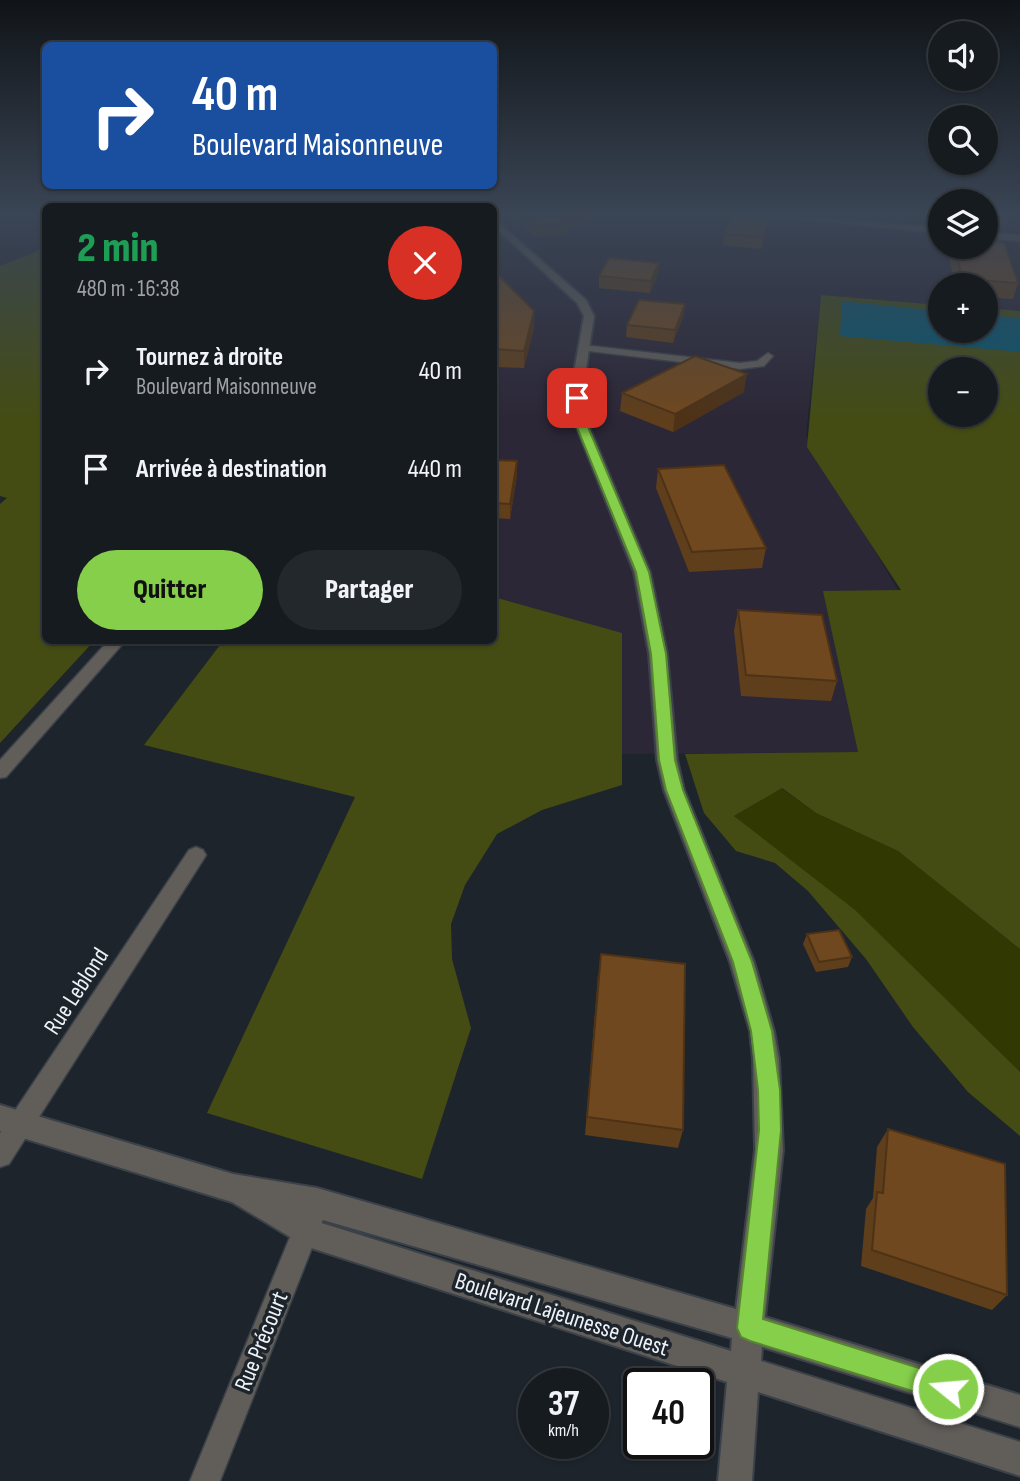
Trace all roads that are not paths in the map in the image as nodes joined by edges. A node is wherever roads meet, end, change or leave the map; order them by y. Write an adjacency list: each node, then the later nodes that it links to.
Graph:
1 (559, 281): 2 (street)
2 (584, 348): 3 (street); 12 (street)
3 (768, 356)
4 (114, 644): 5 (street)
5 (0, 772)
6 (196, 855): 7 (street, Rue Leblond)
7 (10, 1122): 8 (street, Rue Leblond); 9 (street, Boulevard Lajeunesse Ouest)
8 (0, 1155)
9 (233, 1188): 10 (street, Boulevard Lajeunesse Ouest); 11 (street, Boulevard Lajeunesse Ouest)
10 (317, 1202): 11 (street, Rue Précourt); 12 (street, Boulevard Lajeunesse Ouest)
11 (305, 1232): 13 (street, Boulevard Lajeunesse Ouest); 16 (street, Rue Précourt)
12 (750, 1328): 13 (street); 14 (street, Boulevard Lajeunesse Ouest)
13 (744, 1372): 15 (street, Boulevard Lajeunesse Ouest); 17 (street)
14 (1020, 1411)
15 (1020, 1459)
16 (205, 1481)
17 (735, 1481)

